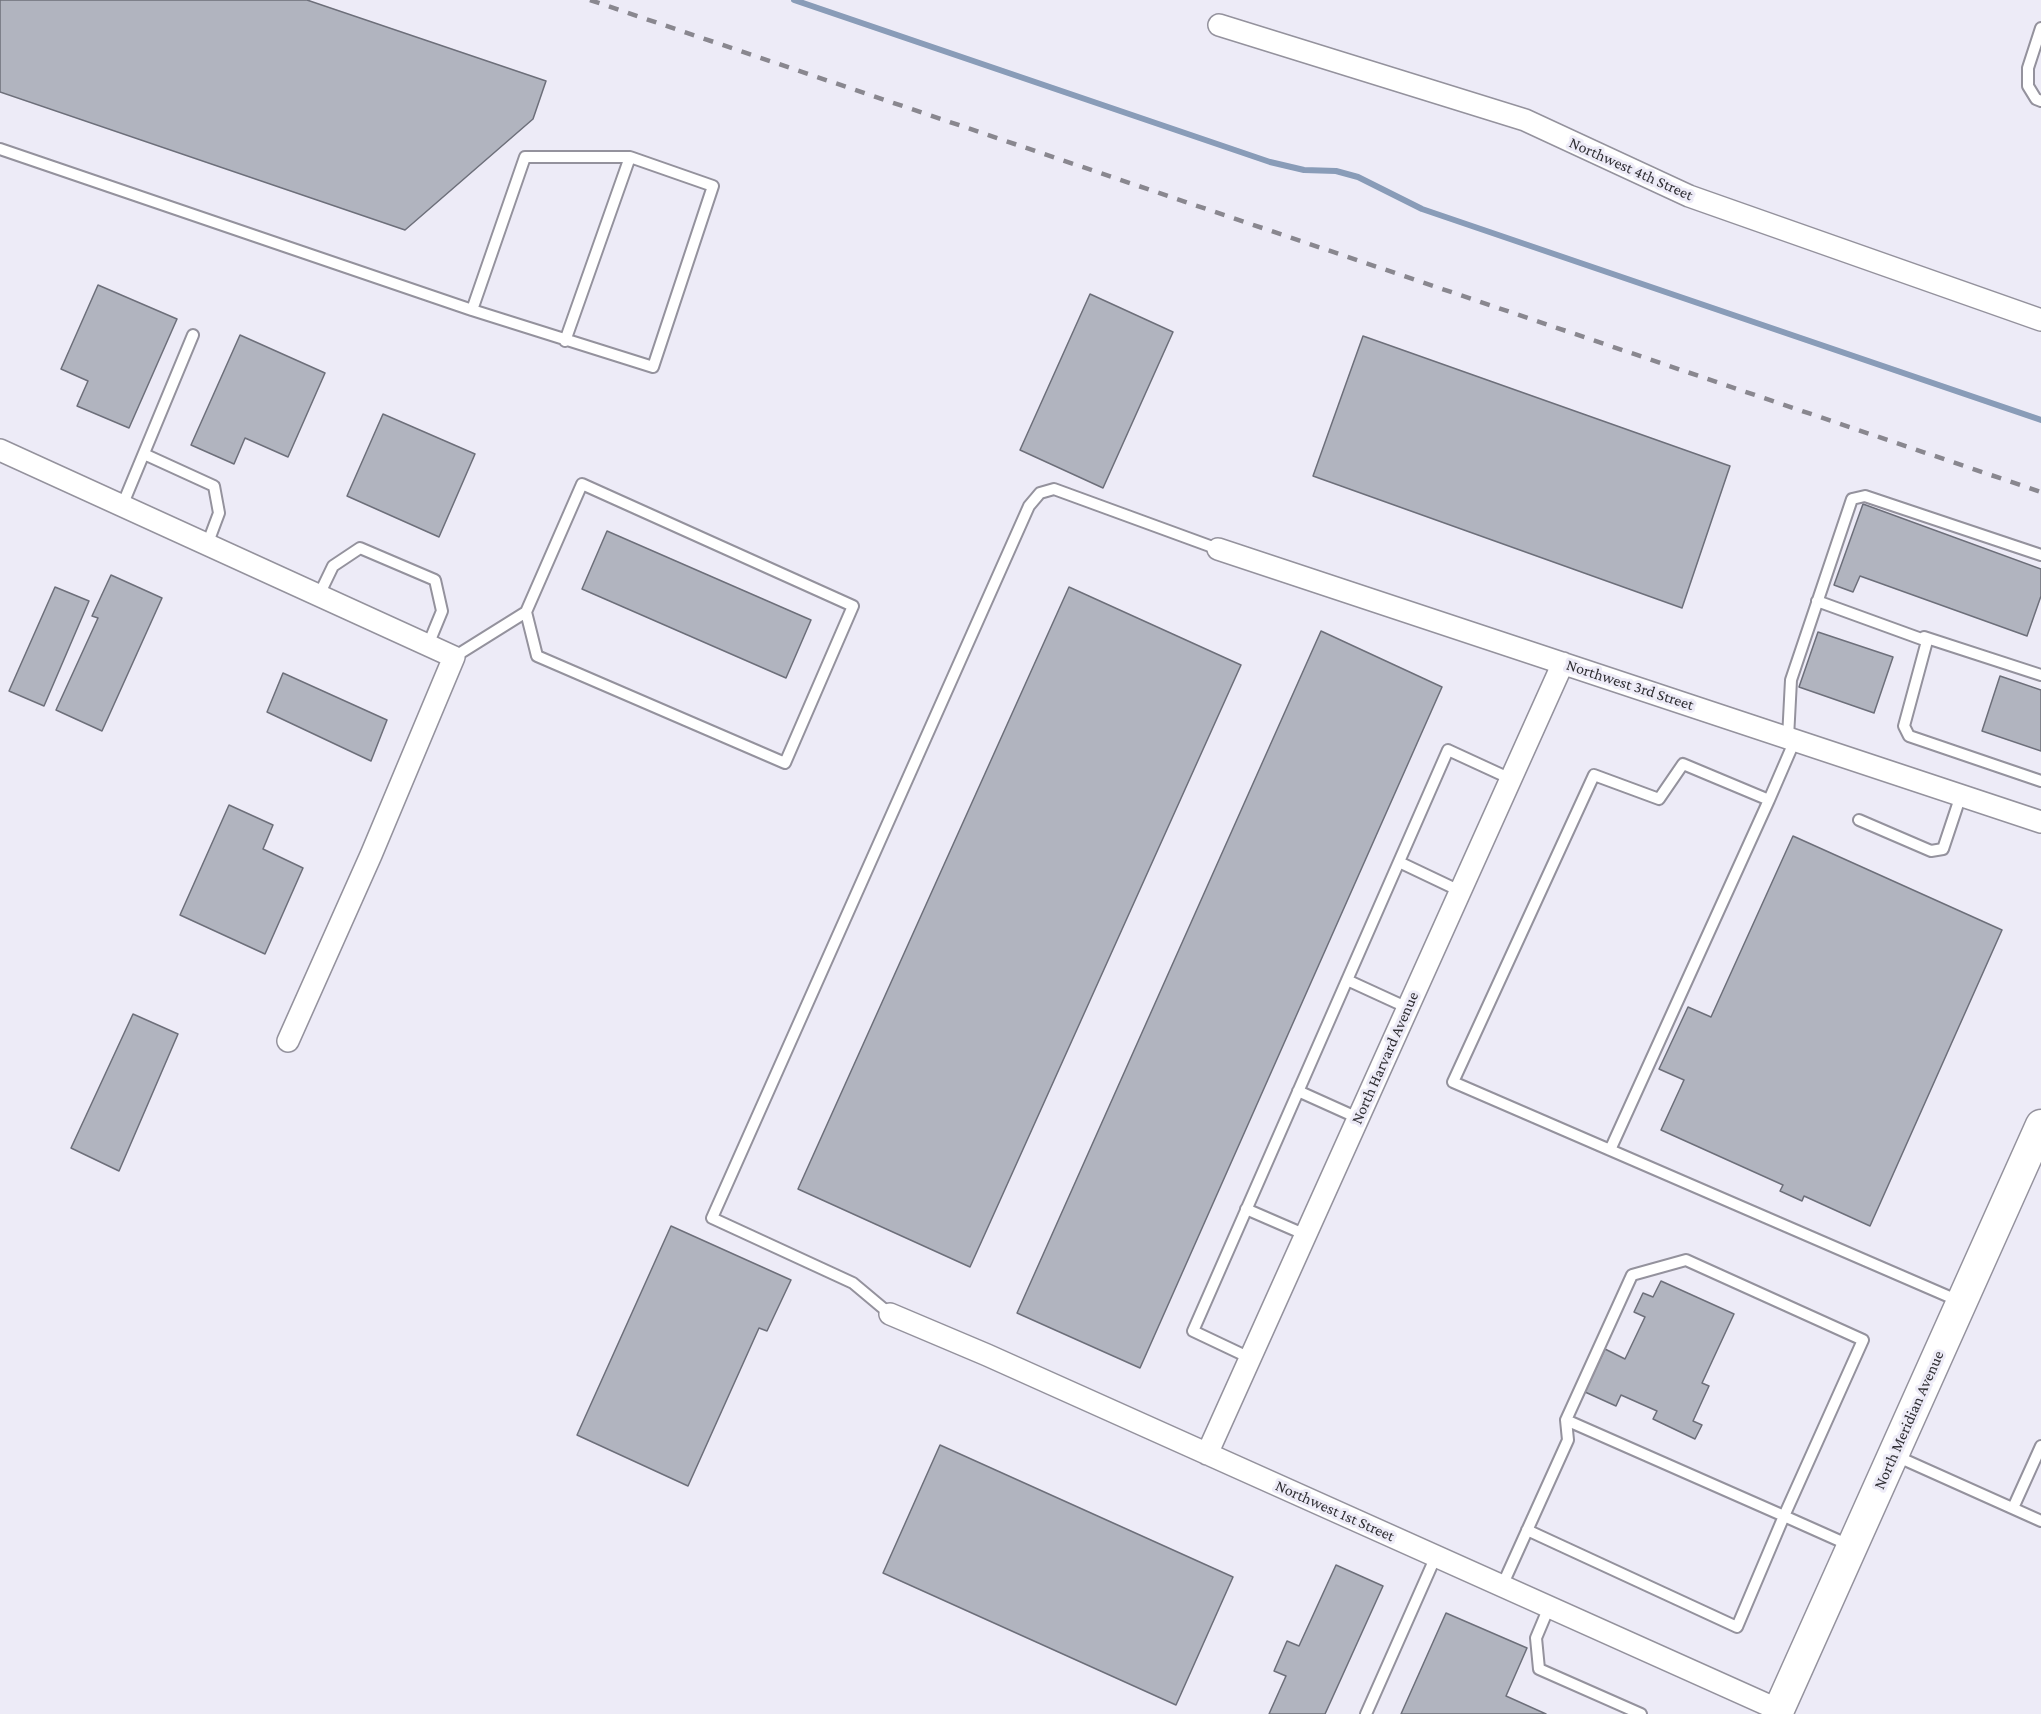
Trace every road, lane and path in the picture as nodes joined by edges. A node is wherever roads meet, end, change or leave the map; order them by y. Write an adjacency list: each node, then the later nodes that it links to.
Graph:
1 (1219, 25): 7 (street, Northwest 4th Street)
2 (2041, 27): 3 (lane)
3 (2041, 101)
4 (0, 149): 6 (lane)
5 (630, 157): 6 (lane); 9 (lane); 9 (lane)
6 (472, 310): 9 (lane)
7 (2041, 320)
8 (193, 335): 11 (lane)
9 (565, 341)
10 (0, 450): 12 (street)
11 (144, 454): 12 (lane); 13 (lane)
12 (122, 506): 13 (street)
13 (207, 545): 16 (street)
14 (1218, 549): 22 (street, Northwest 3rd Street); 43 (lane)
15 (2041, 555): 17 (lane)
16 (319, 595): 20 (street); 20 (lane)
17 (1817, 601): 19 (lane); 24 (lane)
18 (526, 612): 18 (lane); 21 (lane)
19 (1924, 637): 23 (lane); 26 (lane)
20 (428, 645): 21 (street)
21 (454, 657): 35 (street)
22 (1563, 663): 24 (street, Northwest 3rd Street); 25 (street, North Harvard Avenue)
23 (2041, 675)
24 (1791, 739): 27 (street, Northwest 3rd Street); 28 (lane)
25 (1511, 779): 31 (lane); 32 (street, North Harvard Avenue)
26 (2041, 781)
27 (1961, 795): 29 (lane); 30 (street, Northwest 3rd Street)
28 (1769, 800): 39 (lane); 39 (lane)
29 (1859, 820)
30 (2041, 822)
31 (1399, 862): 32 (lane); 33 (lane)
32 (1460, 891): 34 (street, North Harvard Avenue)
33 (1347, 980): 34 (lane); 36 (lane)
34 (1408, 1008): 37 (street, North Harvard Avenue)
35 (288, 1041)
36 (1298, 1091): 37 (lane); 40 (lane)
37 (1358, 1119): 41 (street, North Harvard Avenue)
38 (2041, 1125): 42 (main road, North Meridian Avenue)
39 (1610, 1150): 42 (lane)
40 (1246, 1209): 41 (lane); 44 (lane)
41 (1306, 1235): 44 (street, North Harvard Avenue)
42 (1962, 1303): 48 (main road, North Meridian Avenue)
43 (890, 1314): 47 (street, Northwest 1st Street)
44 (1250, 1358): 47 (street, North Harvard Avenue)
45 (1566, 1420): 50 (lane); 50 (lane); 52 (lane)
46 (2041, 1446): 49 (lane)
47 (1207, 1454): 54 (street, Northwest 1st Street)
48 (1893, 1455): 49 (lane); 53 (main road, North Meridian Avenue)
49 (2013, 1508): 51 (lane)
50 (1784, 1516): 52 (lane); 53 (lane)
51 (2041, 1521)
52 (1527, 1530): 55 (lane)
53 (1852, 1546): 57 (main road, North Meridian Avenue)
54 (1436, 1556): 55 (street, Northwest 1st Street); 58 (lane)
55 (1502, 1586): 56 (street, Northwest 1st Street)
56 (1549, 1607): 57 (street, Northwest 1st Street); 59 (lane)
57 (1778, 1712)
58 (1366, 1714)
59 (1641, 1714)

